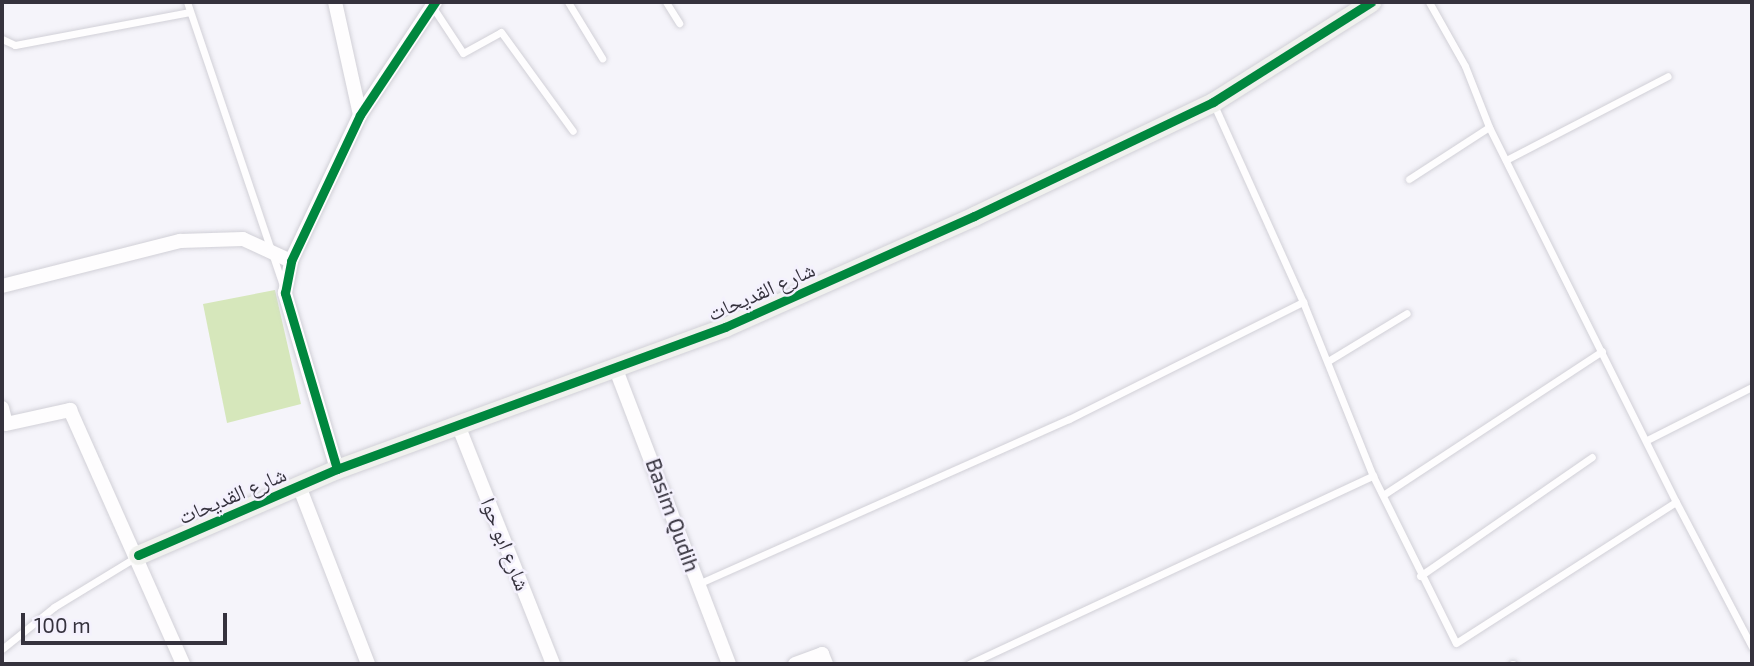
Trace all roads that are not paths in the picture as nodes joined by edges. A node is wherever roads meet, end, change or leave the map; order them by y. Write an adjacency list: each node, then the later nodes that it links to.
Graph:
1 (187, 2): 8 (lane)
2 (335, 2): 14 (street)
3 (568, 2): 11 (lane)
4 (666, 2): 9 (lane)
5 (1371, 2): 13 (street, شارع القديحات)
6 (1429, 2): 15 (lane)
7 (433, 4): 14 (street); 16 (lane)
8 (190, 12): 10 (lane); 19 (lane)
9 (679, 23)
10 (2, 39)
11 (602, 58)
12 (1668, 76): 17 (lane)
13 (1213, 102): 23 (lane); 27 (street, شارع القديحات)
14 (360, 115): 20 (street)
15 (1489, 127): 17 (lane); 18 (lane)
16 (573, 131)
17 (1506, 160): 25 (lane)
18 (1409, 179)
19 (269, 251): 20 (street); 21 (street); 22 (lane)
20 (291, 261): 22 (street)
21 (2, 286)
22 (285, 293): 34 (street)
23 (1303, 302): 26 (lane); 41 (lane)
24 (1407, 313): 26 (lane)
25 (1602, 351): 32 (lane); 37 (lane)
26 (1328, 361): 35 (lane)
27 (615, 367): 31 (street, شارع القديحات); 41 (street, Basim Qudih)
28 (1752, 387): 32 (lane)
29 (2, 408): 30 (street)
30 (4, 424): 39 (street)
31 (458, 425): 34 (street, شارع القديحات); 46 (street, شارع ابو حوا)
32 (1647, 440): 38 (lane)
33 (1592, 457): 40 (lane)
34 (337, 469): 36 (street, شارع القديحات)
35 (1373, 476): 37 (lane); 50 (lane)
36 (299, 486): 39 (street, شارع القديحات); 45 (street)
37 (1383, 495): 40 (lane)
38 (1676, 502): 40 (lane); 42 (lane)
39 (138, 555): 43 (lane); 44 (street)
40 (1420, 576)
41 (698, 584): 47 (street, Basim Qudih)
42 (1752, 647)
43 (2, 649)
44 (183, 664)
45 (368, 664)
46 (553, 664)
47 (729, 664)
48 (795, 664): 49 (street)
49 (826, 664)
50 (969, 664)

